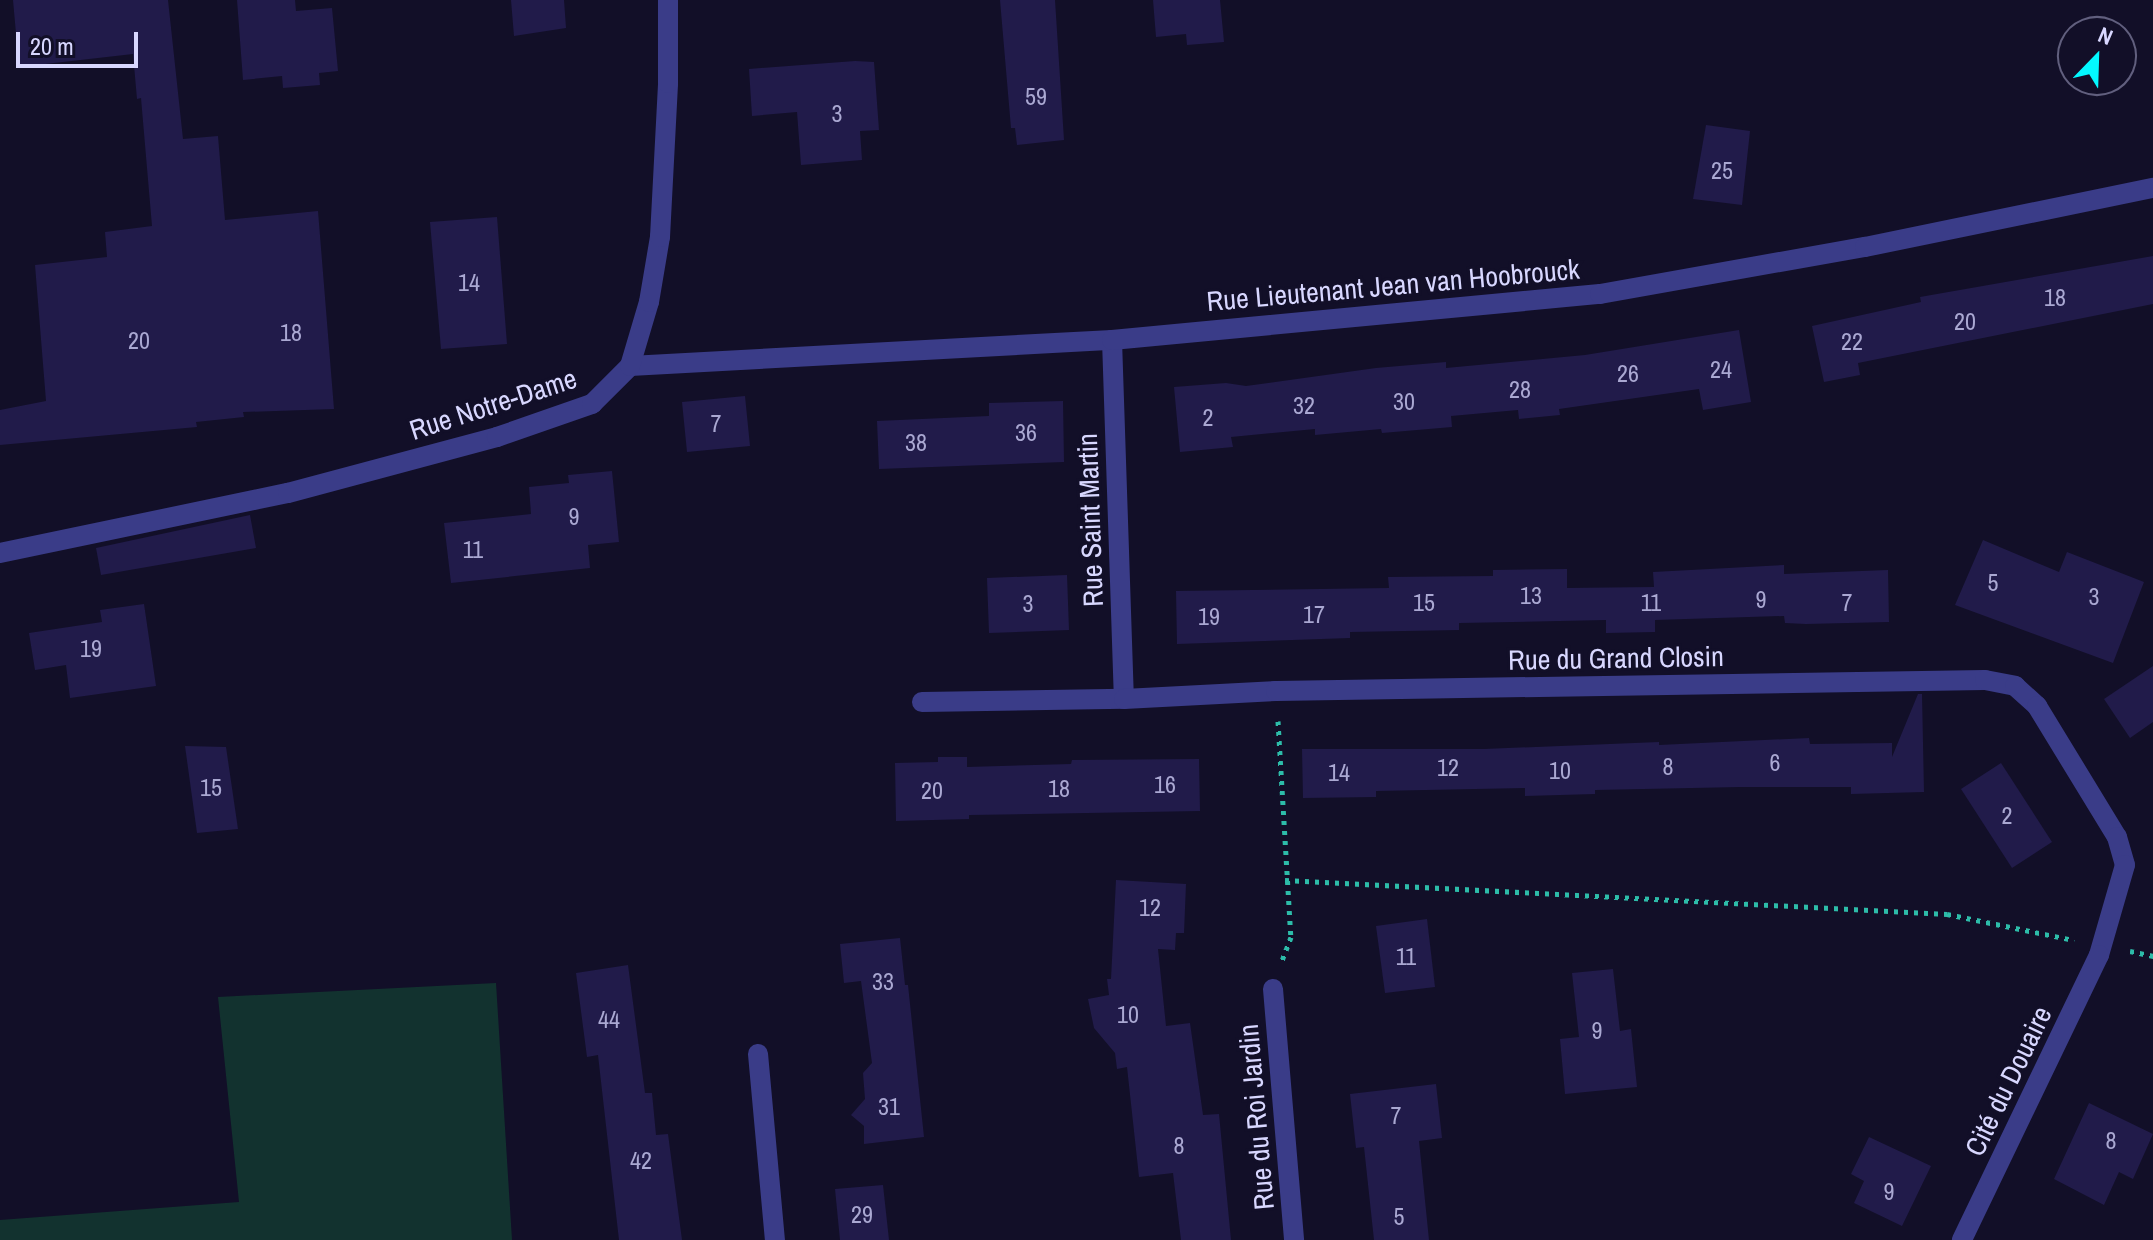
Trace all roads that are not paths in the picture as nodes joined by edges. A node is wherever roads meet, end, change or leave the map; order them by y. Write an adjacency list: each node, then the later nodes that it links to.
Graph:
1 (668, 0): 4 (street, Rue Notre-Dame)
2 (2153, 188): 3 (street, Rue Lieutenant Jean van Hoobrouck)
3 (1112, 340): 4 (street, Rue Lieutenant Jean van Hoobrouck); 6 (street, Rue Saint Martin)
4 (630, 366): 5 (street, Rue Notre-Dame)
5 (0, 553)
6 (1124, 699): 7 (street, Rue du Grand Closin); 8 (street, Rue du Grand Closin)
7 (922, 702)
8 (2101, 945): 13 (street, Cité du Douaire)
9 (1273, 989): 12 (street, Rue du Roi Jardin)
10 (758, 1054): 11 (street)
11 (775, 1240)
12 (1294, 1240)
13 (1962, 1240)

